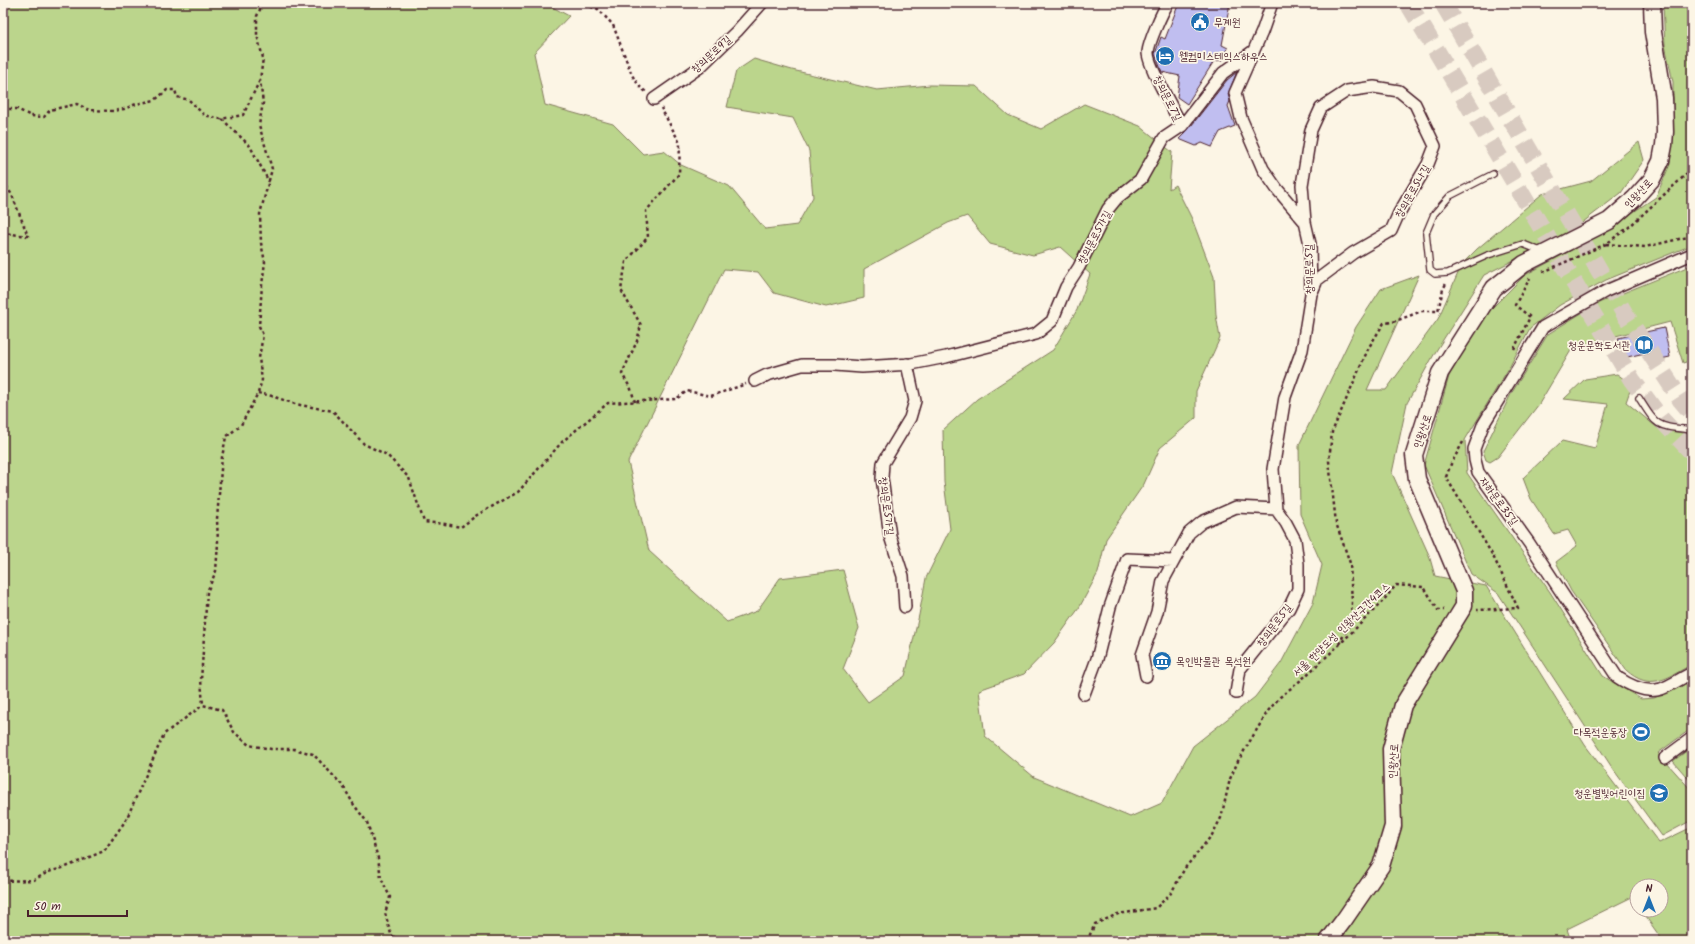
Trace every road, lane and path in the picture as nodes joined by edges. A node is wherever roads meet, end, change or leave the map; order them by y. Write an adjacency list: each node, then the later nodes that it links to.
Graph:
1 (263, 3): 8 (path)
2 (580, 3): 9 (path)
3 (762, 3): 9 (street, 창의문로9길)
4 (1168, 3): 12 (street, 창의문로7길)
5 (1272, 3): 7 (street, 창의문로5길)
6 (1652, 3): 21 (street, 인왕산로)
7 (1252, 52): 12 (street, 창의문로5가길); 17 (street, 창의문로5길)
8 (260, 80): 11 (path); 16 (path)
9 (654, 98): 30 (path)
10 (3, 109): 11 (path)
11 (221, 119): 16 (path)
12 (1182, 126): 26 (street, 창의문로5가길)
13 (1692, 169): 20 (path)
14 (1493, 174): 21 (lane)
15 (3, 181): 18 (path)
16 (269, 182): 28 (path)
17 (1305, 222): 24 (street, 창의문로5길); 24 (street, 창의문로5나길)
18 (3, 233)
19 (1692, 236): 20 (path)
20 (1606, 244): 25 (path)
21 (1547, 254): 36 (street, 인왕산로)
22 (1692, 254): 38 (street, 자하문로35길)
23 (1450, 280): 37 (path)
24 (1311, 294): 33 (street, 창의문로5길)
25 (1513, 351)
26 (907, 364): 27 (street, 창의문로5가길); 35 (street, 창의문로5가길)
27 (755, 381): 30 (path)
28 (258, 393): 30 (path); 42 (path)
29 (1639, 398): 31 (lane)
30 (635, 402)
31 (1692, 430)
32 (1464, 439): 36 (path, 서울 한양도성 인왕산구간4코스)
33 (1276, 509): 34 (street); 40 (street, 창의문로5길)
34 (1174, 562): 39 (street); 41 (street)
35 (905, 607)
36 (1461, 612): 37 (path, 서울 한양도성 인왕산구간4코스); 48 (street, 인왕산로)
37 (1338, 646): 47 (path, 서울 한양도성 인왕산구간4코스)
38 (1692, 673)
39 (1146, 676)
40 (1236, 693)
41 (1084, 694)
42 (203, 705): 45 (path); 46 (path)
43 (1692, 738): 44 (street)
44 (1665, 758)
45 (3, 881)
46 (398, 941)
47 (1087, 941)
48 (1328, 941)

